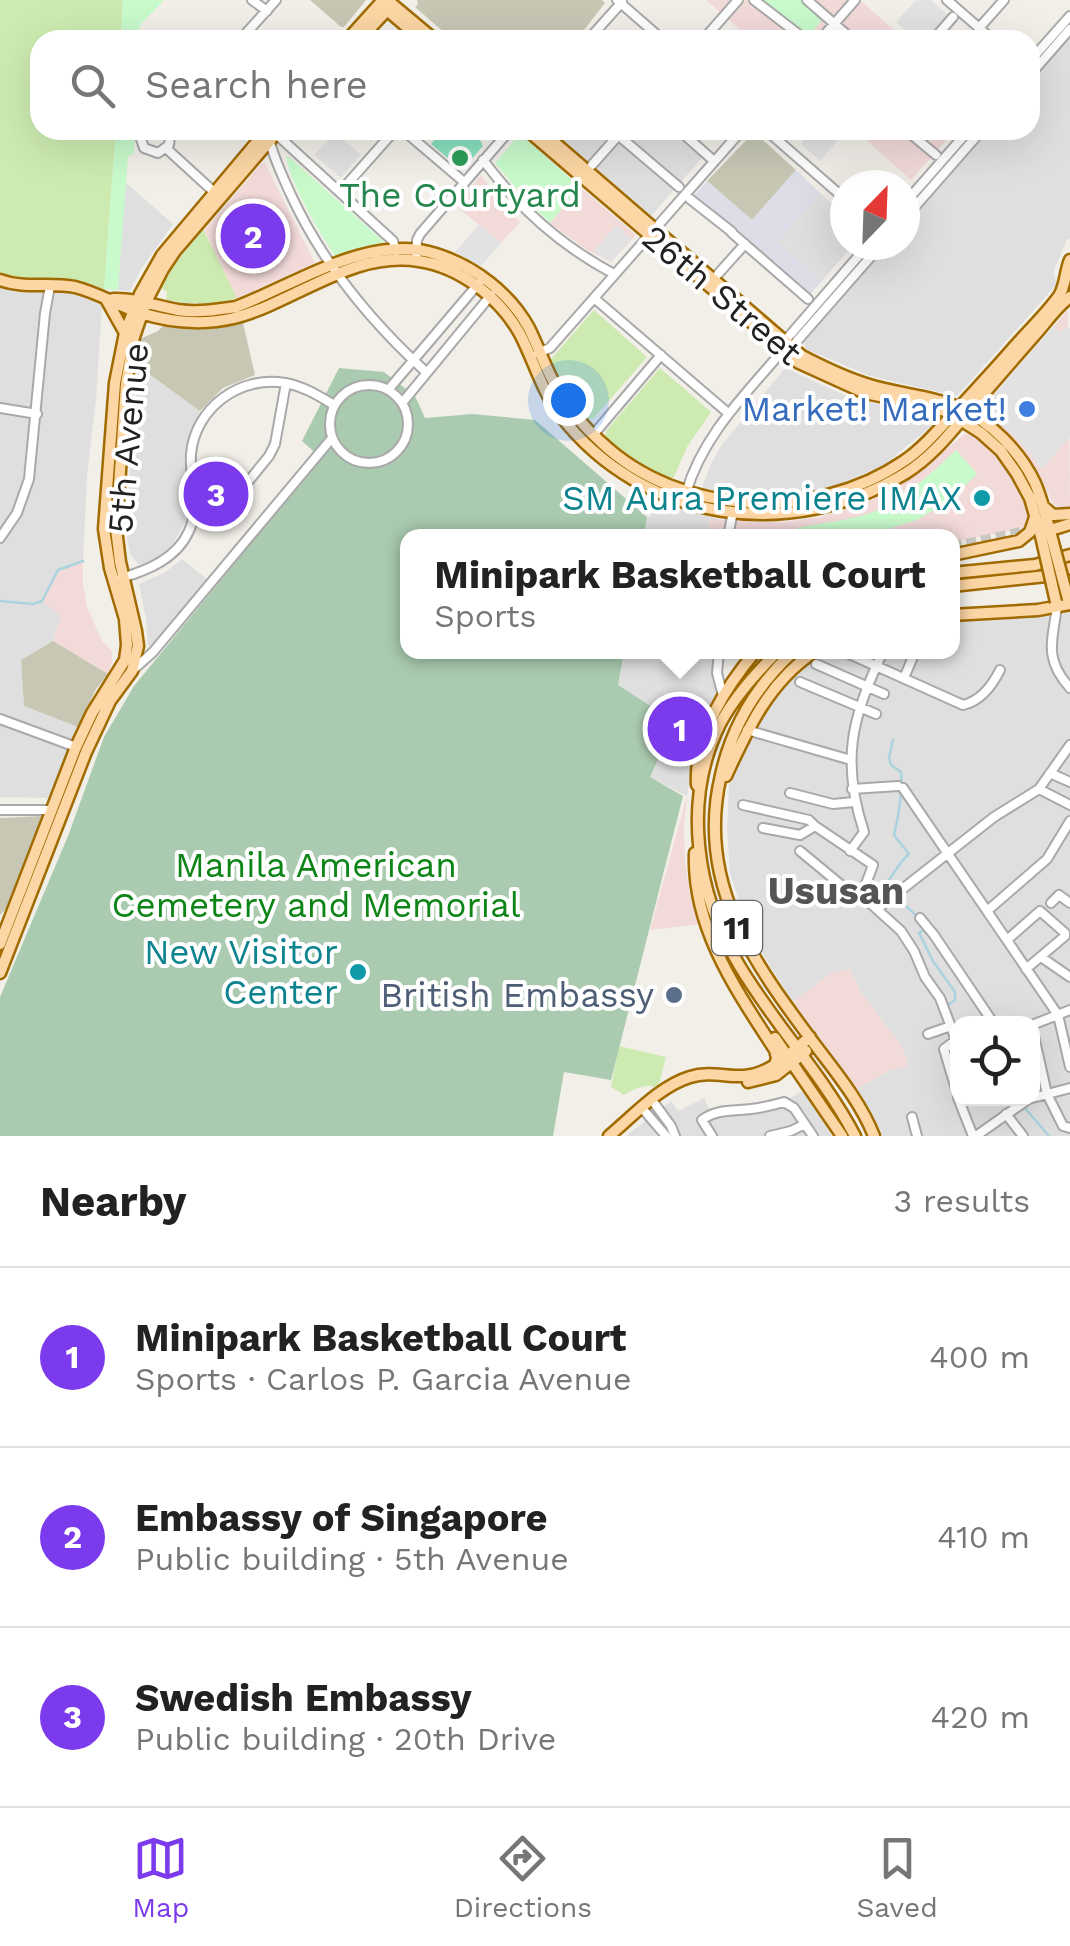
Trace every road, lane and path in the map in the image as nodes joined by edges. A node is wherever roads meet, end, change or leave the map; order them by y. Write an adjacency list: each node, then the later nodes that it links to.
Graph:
1 (252, 0): 11 (street)
2 (276, 0): 11 (street)
3 (738, 0): 24 (street)
4 (754, 0): 25 (street)
5 (807, 0): 14 (street)
6 (855, 0): 14 (street)
7 (947, 0): 15 (street)
8 (1004, 0): 15 (street)
9 (621, 1): 22 (street); 23 (street)
10 (386, 3): 18 (main road); 19 (main road); 20 (main road); 21 (main road)
11 (266, 11): 17 (street)
12 (1070, 16): 30 (street)
13 (953, 18): 28 (street)
14 (834, 24): 26 (street); 27 (street)
15 (979, 28): 29 (street)
16 (1070, 29): 31 (street)
17 (250, 30)
18 (358, 30)
19 (366, 30)
20 (412, 30)
21 (422, 30)
22 (596, 30)
23 (653, 30)
24 (712, 30)
25 (793, 30)
26 (829, 30)
27 (841, 30)
28 (942, 30)
29 (981, 30)
30 (1040, 50)
31 (1040, 63)
32 (143, 140): 51 (street)
33 (170, 140): 51 (street)
34 (265, 140): 60 (main road, 5th Avenue)
35 (266, 140): 82 (main road, 5th Avenue)
36 (274, 140): 71 (street)
37 (280, 140): 61 (street)
38 (386, 140): 61 (street)
39 (416, 140): 56 (street)
40 (501, 140): 53 (street)
41 (539, 140): 64 (main road, 26th Street)
42 (551, 140): 64 (main road, 26th Street)
43 (612, 140): 55 (street)
44 (627, 140): 59 (street)
45 (690, 140): 54 (street)
46 (733, 140): 54 (street)
47 (777, 140): 58 (street)
48 (918, 140): 52 (street)
49 (960, 140): 57 (street)
50 (973, 140): 63 (street)
51 (167, 149): 60 (street)
52 (936, 154)
53 (483, 160): 56 (street); 72 (street)
54 (714, 161): 64 (street)
55 (592, 165)
56 (464, 182): 67 (street)
57 (920, 185)
58 (830, 186)
59 (678, 187)
60 (214, 192): 82 (main road, 5th Avenue)
61 (341, 192): 66 (street)
62 (690, 198): 65 (street)
63 (920, 201)
64 (652, 232): 72 (street); 84 (main road, 26th Street)
65 (748, 247): 73 (street); 81 (street)
66 (396, 254): 67 (main road); 71 (main road)
67 (416, 255): 75 (main road)
68 (856, 260): 84 (street)
69 (867, 260): 84 (street)
70 (1070, 260): 77 (main road)
71 (334, 270): 82 (main road); 87 (street)
72 (614, 274): 80 (street)
73 (718, 274)
74 (0, 280): 76 (main road)
75 (480, 282): 78 (main road); 87 (street)
76 (47, 286): 79 (main road); 95 (street)
77 (1068, 288): 96 (main road); 96 (main road)
78 (493, 293): 85 (main road); 88 (street)
79 (109, 298): 82 (main road); 83 (main road)
80 (594, 298): 85 (street); 86 (street)
81 (808, 298)
82 (140, 307): 83 (main road, 5th Avenue); 112 (main road, 5th Avenue)
83 (125, 333): 112 (main road, 5th Avenue)
84 (783, 349): 94 (street); 96 (main road, 26th Street)
85 (534, 355): 97 (main road); 99 (main road)
86 (661, 355): 94 (street); 97 (street)
87 (413, 361): 88 (street); 90 (street)
88 (426, 372): 91 (street)
89 (286, 383): 92 (street); 103 (street); 103 (street)
90 (388, 390): 91 (street); 92 (street)
91 (402, 403): 98 (street)
92 (334, 405): 98 (street)
93 (0, 408): 95 (street)
94 (728, 413): 99 (street)
95 (36, 414): 107 (street)
96 (960, 414): 99 (main road); 100 (main road, 26th Street); 101 (main road)
97 (593, 435): 99 (main road)
98 (332, 438): 127 (street)
99 (686, 496): 101 (main road)
100 (1039, 511): 102 (main road); 106 (main road, 26th Street); 108 (main road)
101 (733, 512): 105 (street)
102 (1070, 514)
103 (194, 516): 112 (street)
104 (1070, 524): 106 (main road)
105 (729, 529)
106 (1047, 533): 114 (main road, 26th Street, bridge)
107 (0, 538)
108 (960, 553)
109 (1070, 555): 111 (main road)
110 (1070, 568): 113 (main road)
111 (960, 572)
112 (119, 579): 127 (main road, 5th Avenue)
113 (960, 585)
114 (1064, 603): 115 (main road); 134 (street)
115 (960, 614)
116 (719, 659): 129 (street)
117 (750, 659): 130 (main road)
118 (758, 659): 140 (main road)
119 (769, 659): 140 (main road, 11)
120 (785, 659): 151 (main road, 11)
121 (803, 659): 141 (main road)
122 (817, 659): 133 (street)
123 (862, 659): 126 (street)
124 (879, 659): 126 (street)
125 (912, 659): 131 (street)
126 (876, 665): 131 (street); 133 (street)
127 (127, 668): 143 (main road); 176 (main road)
128 (1000, 670): 131 (street)
129 (718, 673): 130 (street); 136 (street)
130 (736, 678): 136 (main road)
131 (904, 678)
132 (800, 682): 137 (street)
133 (866, 687): 135 (street); 137 (street)
134 (1070, 687)
135 (884, 694)
136 (723, 698): 150 (main road)
137 (858, 706): 138 (street); 144 (street)
138 (876, 714)
139 (0, 720): 143 (street)
140 (722, 720): 150 (main road, 11)
141 (748, 730): 144 (street); 151 (main road)
142 (1070, 745): 145 (street)
143 (76, 747): 156 (main road)
144 (851, 760): 147 (street)
145 (1050, 773): 146 (street); 148 (street)
146 (1070, 782)
147 (852, 788): 152 (street); 163 (street)
148 (1039, 789): 154 (street); 163 (street)
149 (790, 794): 152 (street)
150 (698, 798): 159 (main road, 11)
151 (715, 800): 186 (main road, 11)
152 (854, 802): 162 (street)
153 (743, 805): 158 (street)
154 (1070, 805)
155 (0, 810): 156 (street)
156 (52, 810): 172 (main road)
157 (1070, 821): 167 (street)
158 (814, 826): 160 (street); 162 (street)
159 (698, 827): 178 (main road); 188 (main road, 11)
160 (763, 828)
161 (800, 851): 166 (street)
162 (850, 851): 166 (street)
163 (948, 854): 166 (street); 167 (street)
164 (1051, 903): 165 (street)
165 (1070, 903)
166 (873, 906): 182 (street)
167 (987, 910): 171 (street)
168 (920, 918): 181 (street)
169 (1070, 923): 170 (street)
170 (1061, 935): 171 (street); 173 (street); 174 (street)
171 (1007, 940): 175 (street)
172 (0, 944)
173 (1070, 948)
174 (1041, 957): 175 (street); 177 (street)
175 (1026, 969): 180 (street)
176 (0, 974)
177 (1070, 976)
178 (732, 978): 189 (main road); 192 (main road)
179 (1070, 1010): 180 (street)
180 (1058, 1015): 183 (street); 191 (street)
181 (989, 1016)
182 (950, 1023)
183 (1040, 1023)
184 (950, 1026): 185 (street)
185 (928, 1034)
186 (812, 1041): 188 (main road); 217 (main road, 11)
187 (950, 1044): 193 (street)
188 (800, 1051): 189 (main road); 216 (main road, 11)
189 (790, 1059): 192 (main road); 200 (main road)
190 (1040, 1062): 195 (street)
191 (1070, 1067)
192 (776, 1069): 199 (main road); 200 (main road)
193 (950, 1070)
194 (1070, 1088): 195 (street)
195 (1047, 1094): 196 (street); 204 (street)
196 (1040, 1096)
197 (962, 1106): 218 (street)
198 (1018, 1106): 201 (street)
199 (649, 1107): 208 (main road); 209 (main road); 210 (street); 211 (street)
200 (828, 1114): 215 (main road)
201 (1006, 1114): 205 (street); 207 (street)
202 (912, 1117): 206 (street)
203 (806, 1124): 212 (street); 213 (street); 214 (street)
204 (1070, 1128)
205 (990, 1132): 218 (street)
206 (917, 1134)
207 (1020, 1135)
208 (609, 1136)
209 (618, 1136)
210 (666, 1136)
211 (675, 1136)
212 (712, 1136)
213 (770, 1136)
214 (814, 1136)
215 (842, 1136)
216 (855, 1136)
217 (874, 1136)
218 (974, 1136)

